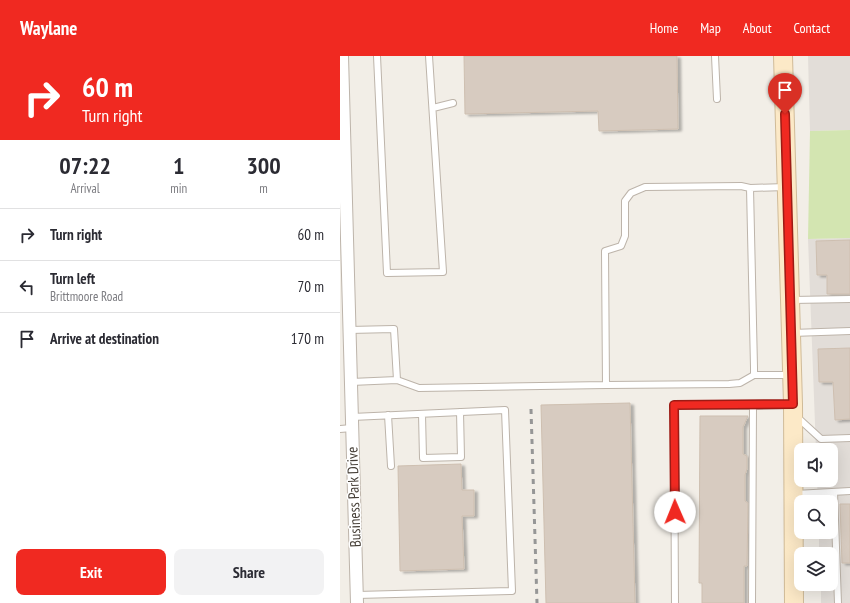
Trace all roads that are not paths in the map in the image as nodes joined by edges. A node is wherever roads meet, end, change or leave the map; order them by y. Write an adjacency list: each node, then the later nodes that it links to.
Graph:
1 (342, 56): 6 (street, Business Park Drive)
2 (377, 56): 9 (lane)
3 (430, 56): 9 (lane)
4 (715, 56): 7 (lane)
5 (783, 56): 10 (main road)
6 (341, 79): 14 (street, Business Park Drive)
7 (717, 99)
8 (453, 103): 9 (lane)
9 (433, 108)
10 (787, 187): 11 (lane); 13 (main road)
11 (750, 188): 17 (lane); 21 (lane)
12 (850, 299): 13 (lane)
13 (790, 300): 16 (main road)
14 (350, 330): 19 (lane); 20 (street, Business Park Drive)
15 (850, 330): 16 (lane)
16 (791, 333): 18 (main road)
17 (754, 375): 18 (lane); 21 (lane)
18 (792, 375): 23 (main road)
19 (397, 380): 20 (lane); 21 (lane)
20 (351, 382): 27 (street, Business Park Drive)
21 (606, 385)
22 (753, 406): 23 (lane); 34 (lane); 35 (lane)
23 (793, 409): 28 (lane); 32 (main road)
24 (460, 412): 25 (lane); 25 (lane); 33 (lane)
25 (422, 414): 26 (lane)
26 (388, 415): 27 (lane); 29 (lane)
27 (348, 425): 33 (street, Business Park Drive)
28 (850, 438)
29 (391, 466)
30 (850, 491): 31 (lane)
31 (834, 492): 32 (lane); 37 (lane)
32 (793, 494): 36 (main road)
33 (357, 599)
34 (676, 603)
35 (752, 603)
36 (794, 603)
37 (838, 603)

